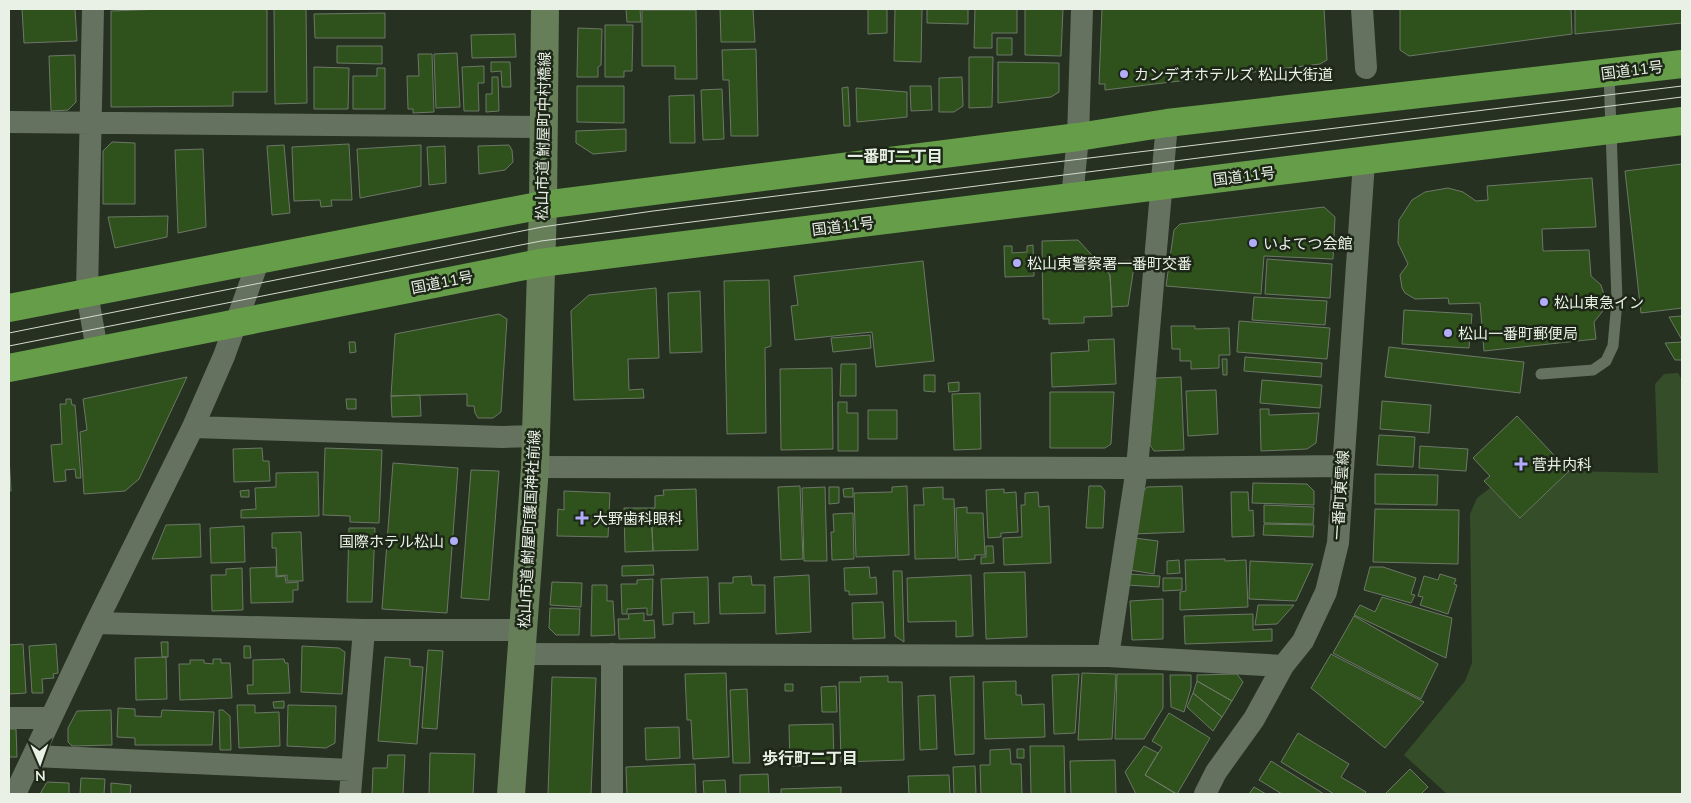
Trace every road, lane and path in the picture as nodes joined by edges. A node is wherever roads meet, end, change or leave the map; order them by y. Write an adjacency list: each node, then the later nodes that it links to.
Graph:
1 (93, 9): 10 (street)
2 (545, 9): 12 (street, 松山市道 鮒屋町中村橋線)
3 (1082, 9): 14 (street)
4 (1362, 9): 6 (street)
5 (1682, 64): 7 (highway, 国道11号)
6 (1366, 68)
7 (1609, 73): 11 (highway, 国道11号); 13 (lane)
8 (1682, 121): 13 (highway, 国道11号)
9 (9, 122): 10 (street)
10 (90, 122): 12 (street); 21 (street)
11 (1167, 123): 14 (highway, 国道11号); 16 (street)
12 (544, 127): 18 (street, 松山市道 鮒屋町中村橋線)
13 (1610, 130): 15 (highway, 国道11号); 26 (lane)
14 (1078, 137): 17 (street); 18 (highway, 国道11号)
15 (1364, 162): 16 (highway, 国道11号); 29 (street, 一番町東雲線)
16 (1161, 186): 17 (highway, 国道11号); 31 (street)
17 (1072, 198): 20 (highway, 国道11号)
18 (543, 205): 19 (highway, 国道11号); 20 (street, 松山市道 鮒屋町中村橋線)
19 (259, 259): 21 (highway, 国道11号); 23 (street)
20 (540, 263): 23 (highway, 国道11号); 28 (street, 松山市道 鮒屋町護国神社前線)
21 (87, 293): 22 (highway, 国道11号); 24 (street)
22 (9, 308)
23 (234, 323): 24 (highway, 国道11号); 27 (street)
24 (97, 350): 25 (highway, 国道11号)
25 (9, 368)
26 (1541, 374)
27 (193, 427): 28 (street); 32 (street)
28 (535, 436): 30 (street, 松山市道 鮒屋町護国神社前線)
29 (1342, 466): 31 (street); 37 (street, 一番町東雲線)
30 (535, 467): 31 (street); 34 (street, 松山市道 鮒屋町護国神社前線)
31 (1137, 468): 36 (street)
32 (96, 624): 33 (street); 39 (street)
33 (364, 630): 34 (street); 41 (street)
34 (522, 642): 35 (street); 44 (street, 松山市道 鮒屋町護国神社前線)
35 (612, 654): 36 (street); 45 (street)
36 (1108, 656): 37 (street)
37 (1283, 666): 46 (street, 一番町東雲線)
38 (9, 718): 39 (street)
39 (51, 718): 40 (street)
40 (34, 756): 41 (street); 42 (street)
41 (352, 770): 43 (street)
42 (15, 794)
43 (350, 794)
44 (511, 794)
45 (612, 794)
46 (1204, 794)

